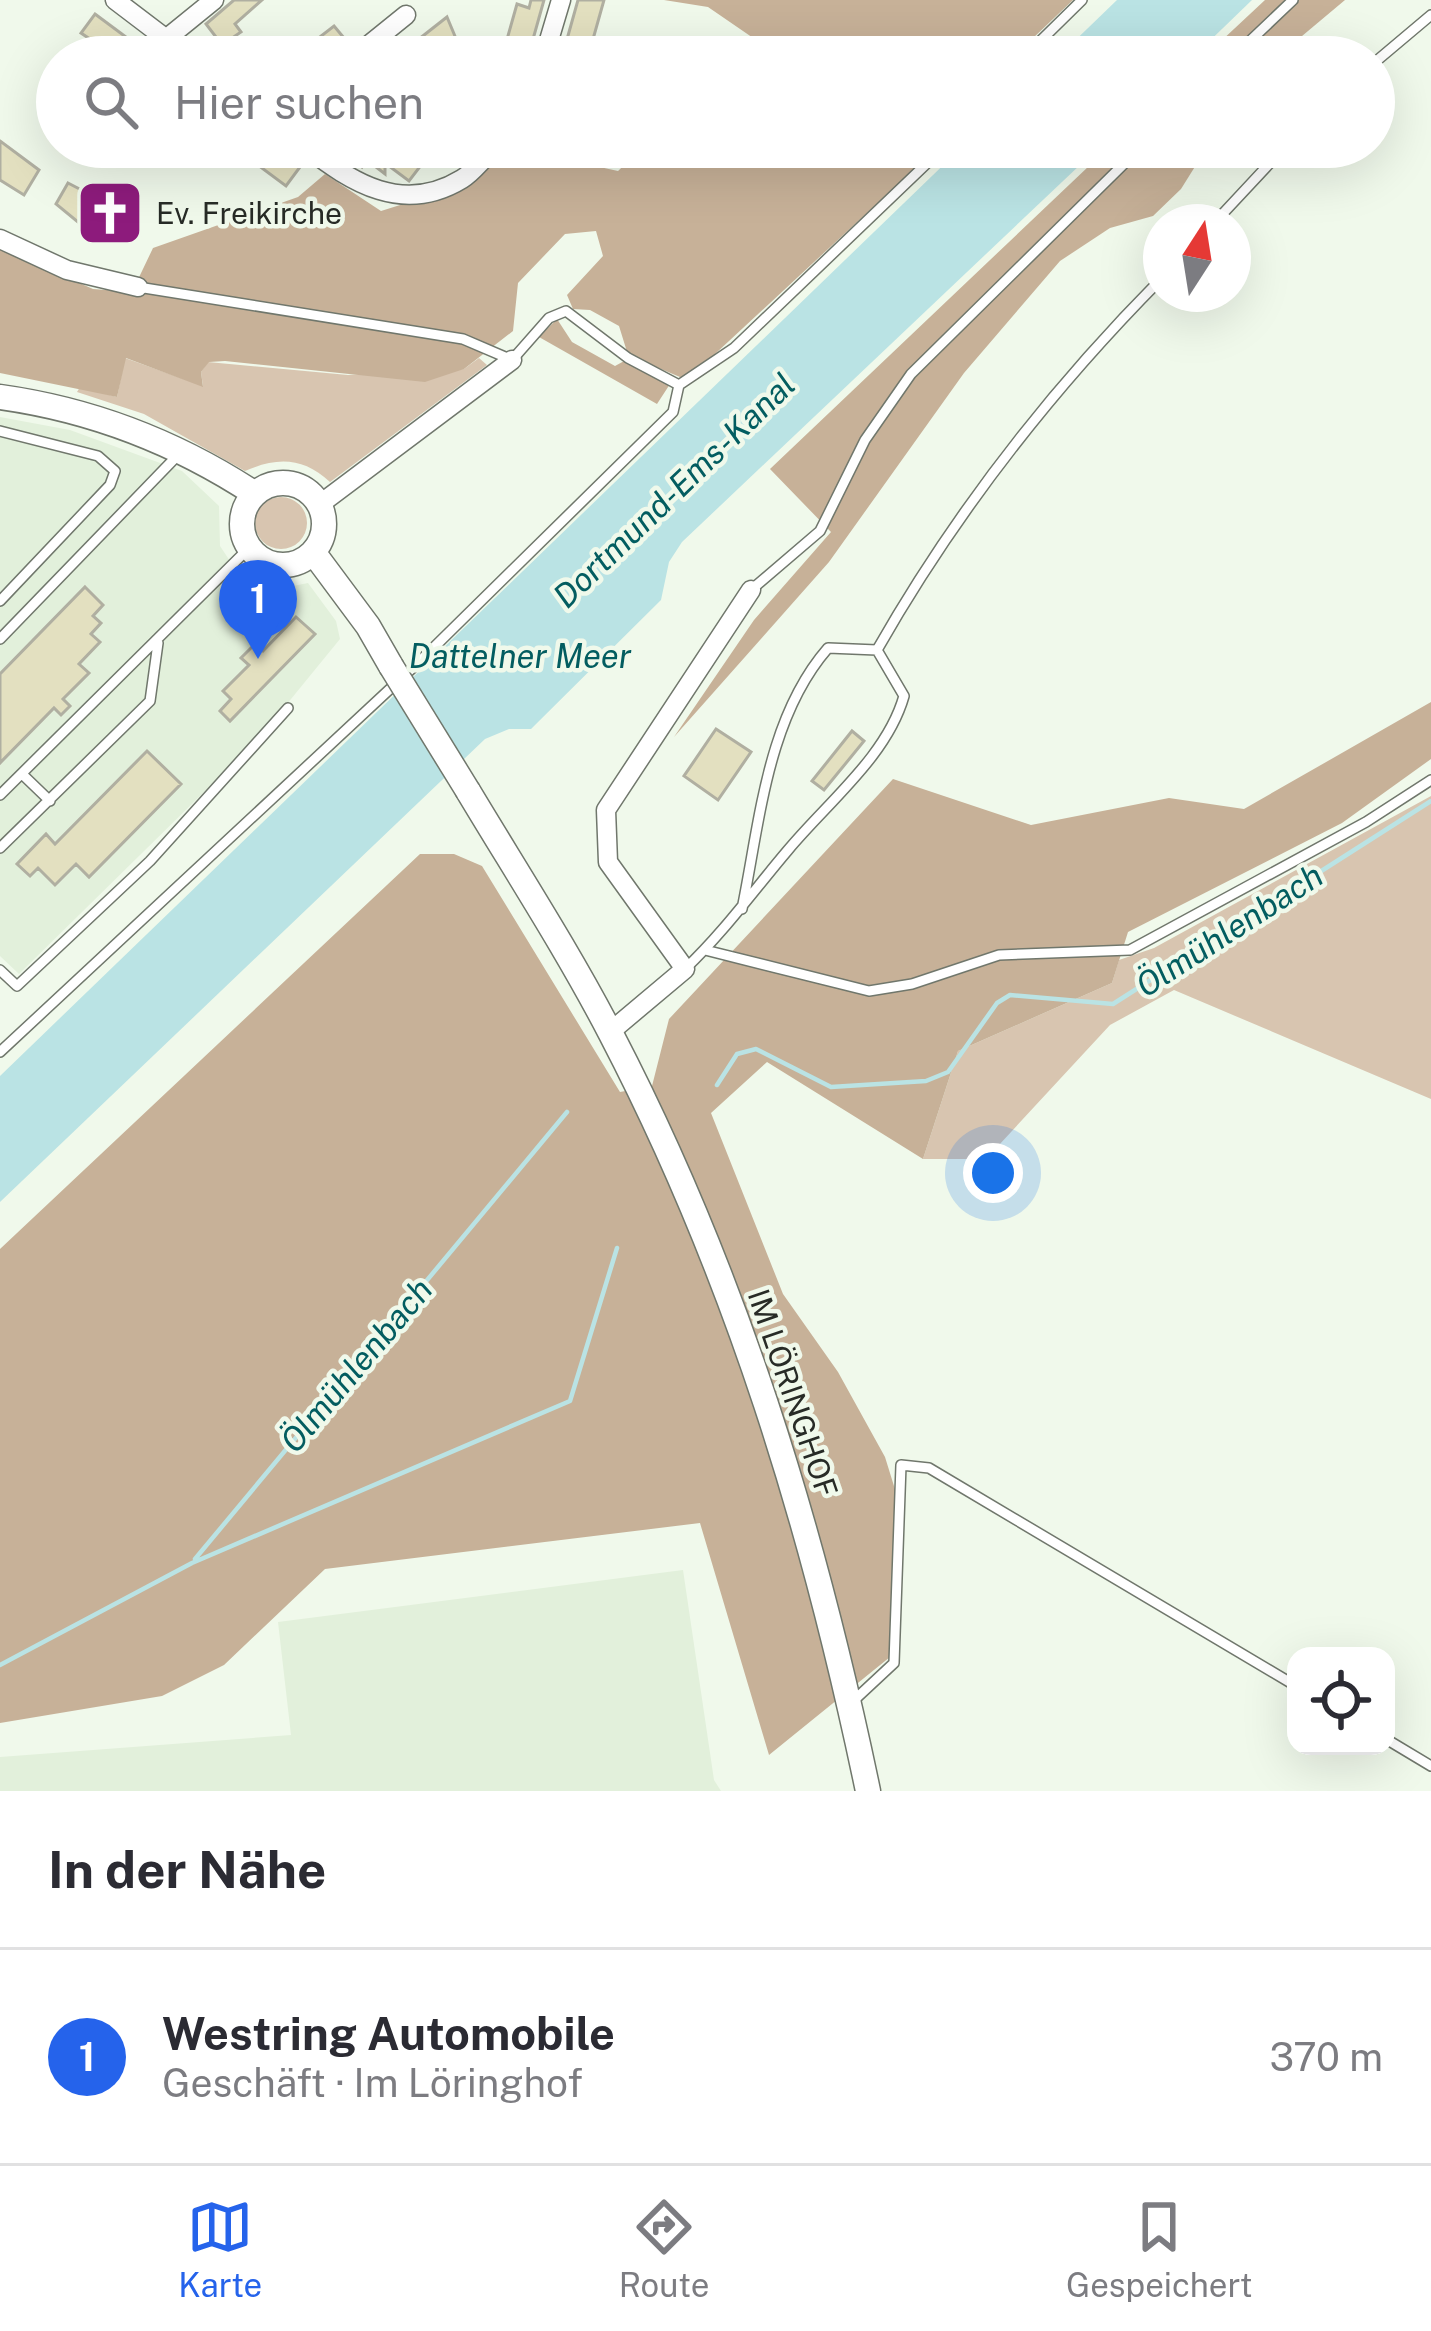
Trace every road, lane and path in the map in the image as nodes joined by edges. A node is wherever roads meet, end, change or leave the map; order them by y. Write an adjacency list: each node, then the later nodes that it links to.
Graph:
1 (115, 0): 8 (street)
2 (214, 0): 9 (street)
3 (561, 0): 11 (street)
4 (1082, 0): 12 (lane)
5 (1293, 0): 13 (lane)
6 (406, 15): 10 (street)
7 (1431, 15): 14 (lane)
8 (162, 36)
9 (170, 36)
10 (380, 36)
11 (550, 36)
12 (1045, 36)
13 (1254, 36)
14 (1395, 45)
15 (333, 168): 16 (street)
16 (474, 168)
17 (922, 168): 25 (lane)
18 (1120, 168): 34 (lane)
19 (1265, 168): 20 (lane)
20 (1232, 204)
21 (0, 238): 22 (street)
22 (138, 287): 24 (lane)
23 (1143, 298): 38 (lane)
24 (512, 360): 25 (lane); 31 (street)
25 (679, 385): 50 (lane)
26 (0, 397): 28 (street)
27 (0, 431): 35 (lane)
28 (148, 436): 29 (street); 30 (street)
29 (177, 456): 30 (street); 36 (lane)
30 (250, 501): 31 (street); 32 (street)
31 (319, 506): 33 (street)
32 (249, 548): 33 (street); 37 (lane)
33 (313, 552): 49 (street, IM LÖRINGHOF, bridge)
34 (751, 590): 47 (street)
35 (0, 601)
36 (0, 639)
37 (158, 643): 40 (lane); 43 (lane)
38 (877, 650): 45 (lane); 45 (lane)
39 (288, 708): 48 (lane)
40 (22, 774): 42 (lane); 43 (lane)
41 (1431, 780): 46 (lane)
42 (0, 795)
43 (50, 801): 44 (lane)
44 (0, 848)
45 (742, 909): 46 (lane)
46 (705, 950): 47 (lane)
47 (685, 969): 49 (street)
48 (0, 970)
49 (610, 1032): 52 (street, IM LÖRINGHOF)
50 (0, 1052)
51 (1287, 1681): 52 (lane)
52 (850, 1704): 55 (street, IM LÖRINGHOF)
53 (1395, 1744): 54 (lane)
54 (1431, 1766)
55 (868, 1791)

